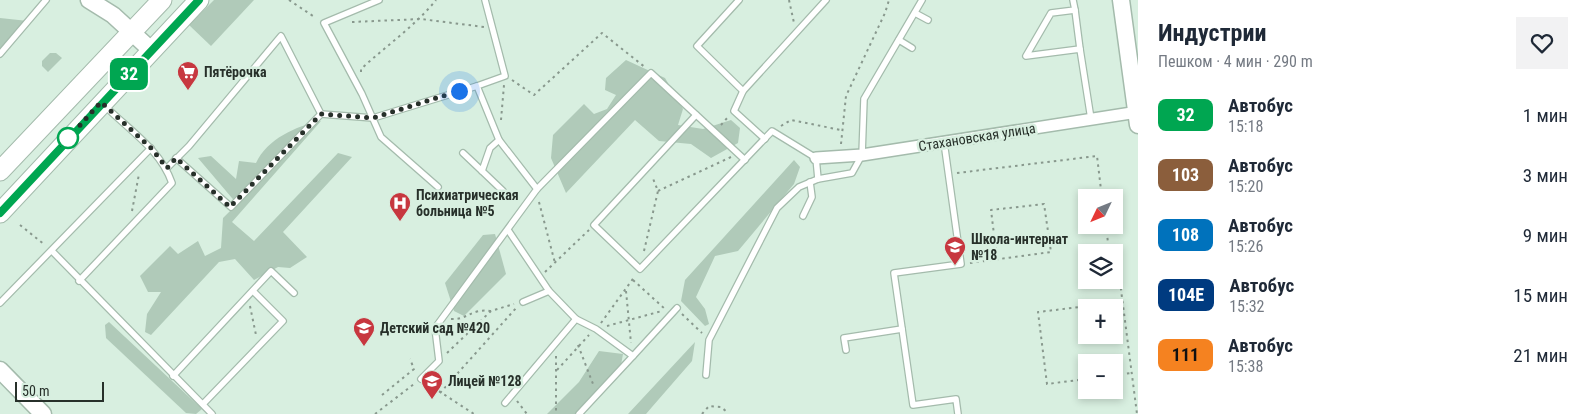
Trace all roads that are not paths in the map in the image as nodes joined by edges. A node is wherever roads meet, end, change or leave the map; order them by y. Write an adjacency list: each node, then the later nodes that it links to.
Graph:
1 (46, 0): 20 (lane)
2 (89, 0): 15 (street)
3 (162, 0): 15 (main road)
4 (199, 0): 19 (main road)
5 (379, 0): 27 (lane)
6 (485, 0): 21 (lane)
7 (739, 0): 22 (lane)
8 (826, 0): 22 (lane)
9 (922, 0): 13 (lane)
10 (1073, 0): 12 (lane)
11 (1121, 0): 26 (street)
12 (1075, 10): 18 (lane); 18 (lane)
13 (914, 13): 14 (lane); 16 (lane)
14 (928, 20)
15 (131, 32): 19 (street); 39 (main road)
16 (899, 40): 17 (lane); 34 (lane)
17 (912, 48)
18 (1080, 49): 28 (lane)
19 (150, 50): 23 (main road)
20 (0, 54)
21 (477, 86): 27 (lane); 30 (lane)
22 (744, 91): 29 (lane)
23 (101, 102): 32 (lane); 46 (main road)
24 (321, 114): 27 (lane); 35 (lane); 35 (lane)
25 (696, 114): 37 (lane); 37 (lane); 44 (lane)
26 (1137, 116): 28 (street, Стахановская улица)
27 (373, 118): 43 (lane)
28 (1091, 119): 31 (street, Стахановская улица)
29 (765, 139): 36 (lane); 37 (lane)
30 (499, 140): 40 (lane); 44 (lane)
31 (944, 142): 34 (street, Стахановская улица); 58 (lane)
32 (151, 148): 38 (lane); 49 (lane)
33 (463, 153): 40 (lane)
34 (862, 155): 36 (street, Стахановская улица); 41 (lane)
35 (176, 158): 38 (lane)
36 (816, 158): 41 (lane)
37 (744, 160)
38 (167, 168): 50 (lane)
39 (0, 171)
40 (482, 171): 45 (lane)
41 (818, 179): 42 (lane)
42 (810, 182): 47 (lane); 62 (lane)
43 (438, 187)
44 (537, 189): 48 (lane)
45 (503, 191)
46 (0, 213)
47 (802, 216)
48 (508, 230): 52 (lane); 64 (lane)
49 (52, 251): 50 (lane); 55 (lane)
50 (79, 281): 63 (lane)
51 (253, 291): 53 (lane); 63 (lane); 66 (lane)
52 (549, 291): 54 (lane); 57 (lane)
53 (294, 293)
54 (523, 302)
55 (0, 303)
56 (677, 308): 60 (lane)
57 (576, 319): 60 (lane); 65 (lane)
58 (902, 329): 59 (lane); 70 (lane)
59 (846, 350)
60 (633, 356): 69 (lane)
61 (0, 370): 67 (street)
62 (706, 375)
63 (173, 376): 66 (lane)
64 (421, 379)
65 (505, 403)
66 (203, 404): 68 (lane)
67 (43, 414)
68 (212, 414)
69 (579, 414)
70 (958, 414)

